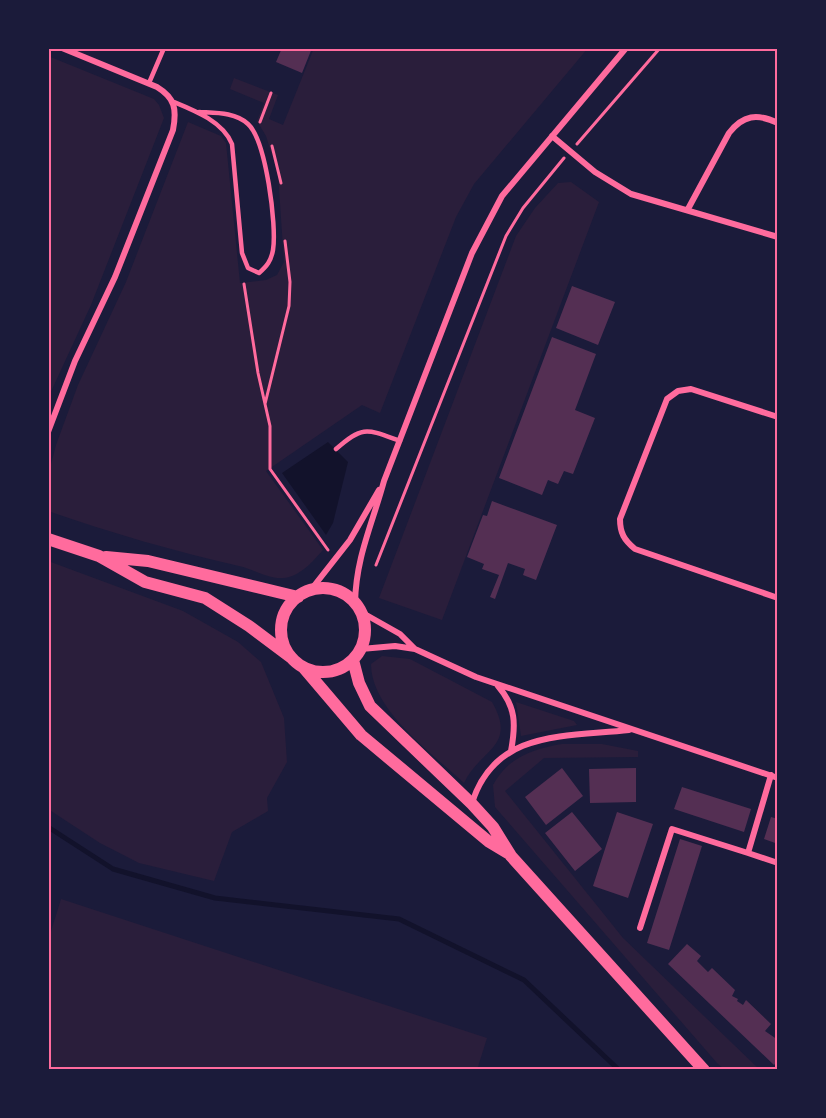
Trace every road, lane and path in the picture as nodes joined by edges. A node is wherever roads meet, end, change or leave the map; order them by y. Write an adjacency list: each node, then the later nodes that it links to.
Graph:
1 (62, 48): 5 (street)
2 (164, 48): 5 (lane)
3 (626, 48): 9 (street)
4 (660, 48): 10 (path)
5 (149, 83): 6 (street)
6 (174, 102): 7 (lane); 16 (street)
7 (199, 112): 7 (lane)
8 (778, 123): 12 (street)
9 (552, 136): 12 (street); 17 (street)
10 (582, 138)
11 (558, 165): 23 (path)
12 (688, 208): 13 (street)
13 (778, 237)
14 (244, 284): 21 (path)
15 (778, 417): 26 (street)
16 (48, 432)
17 (400, 441): 18 (lane); 19 (street)
18 (336, 449)
19 (384, 481): 24 (street); 27 (street)
20 (48, 538): 22 (main road)
21 (328, 550)
22 (99, 556): 25 (main road); 30 (main road)
23 (376, 565)
24 (310, 591): 25 (main road); 27 (main road)
25 (298, 597): 30 (main road)
26 (778, 598)
27 (358, 608): 28 (main road); 29 (street)
28 (361, 649): 29 (street); 31 (main road)
29 (415, 649): 33 (street)
30 (293, 659): 32 (main road)
31 (353, 660): 32 (main road); 37 (main road)
32 (303, 668): 39 (main road)
33 (498, 685): 34 (street); 35 (street)
34 (633, 730): 35 (street); 36 (street)
35 (511, 751): 37 (street)
36 (775, 777): 38 (street)
37 (472, 804): 39 (main road)
38 (748, 853): 40 (street); 41 (street)
39 (511, 856): 42 (main road)
40 (778, 863)
41 (640, 928)
42 (704, 1070)

